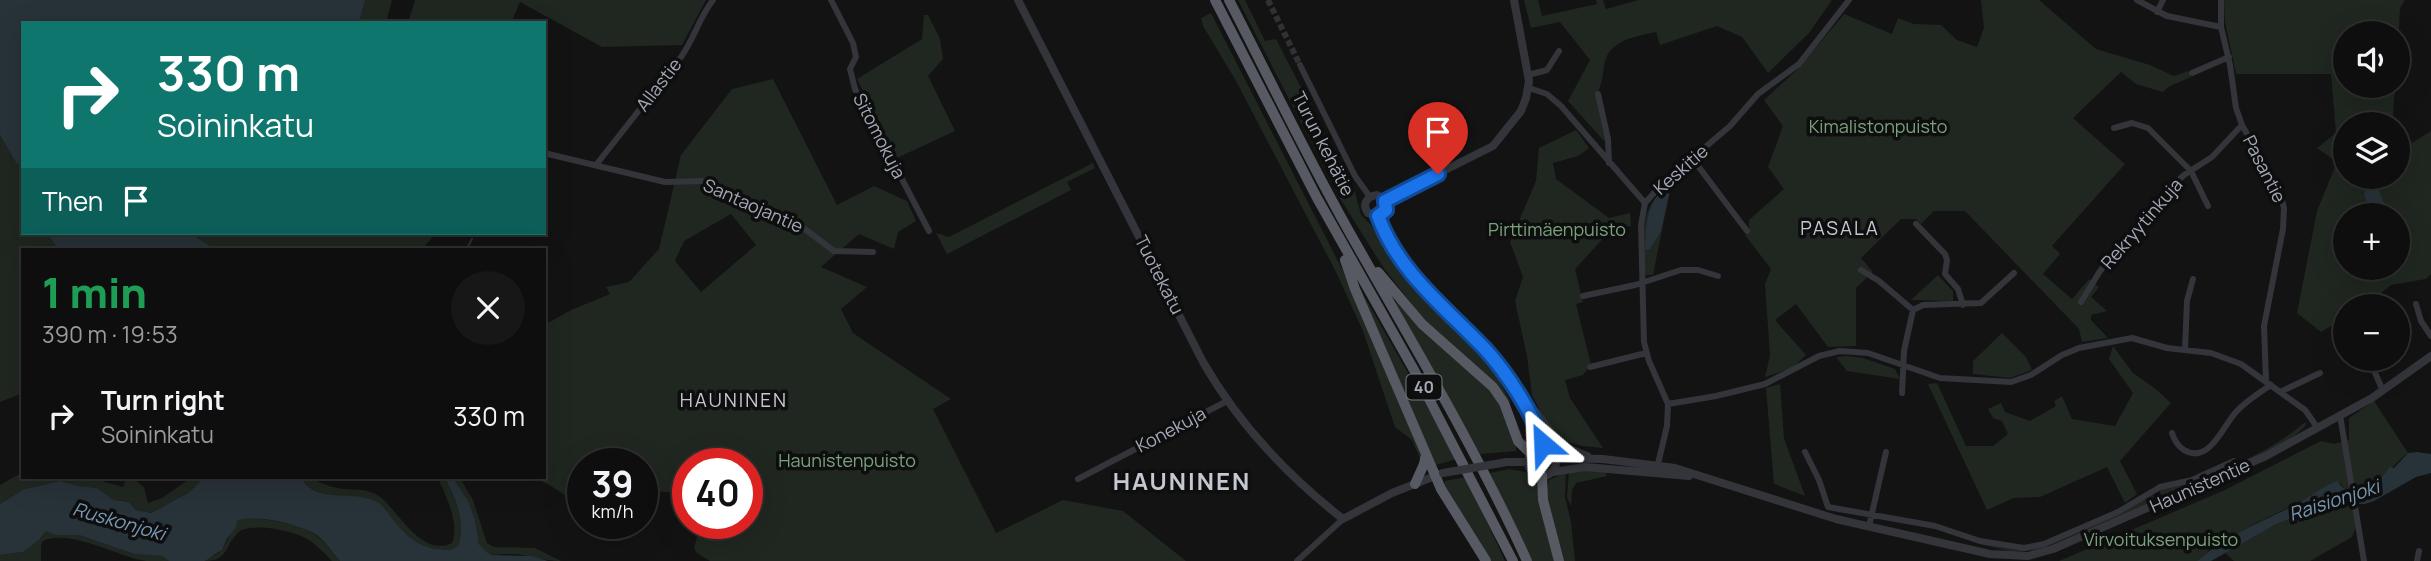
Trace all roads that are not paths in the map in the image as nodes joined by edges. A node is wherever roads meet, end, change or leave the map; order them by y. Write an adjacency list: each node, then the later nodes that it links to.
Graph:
1 (713, 0): 25 (street, Allastie)
2 (831, 0): 33 (street, Sitomokuja)
3 (1018, 0): 61 (street, Tuotekatu)
4 (1215, 0): 35 (highway, Turun kehätie / 40)
5 (1229, 0): 36 (highway, Turun kehätie / 40)
6 (1514, 0): 17 (street)
7 (1849, 0): 23 (street, Keskitie)
8 (2137, 0): 11 (street)
9 (2163, 0): 11 (street)
10 (2221, 0): 12 (street, Pasantie)
11 (2157, 12): 12 (street)
12 (2221, 27): 14 (street, Pasantie)
13 (1559, 51): 17 (street)
14 (2228, 57): 16 (street); 20 (street, Pasantie)
15 (1300, 65): 27 (street)
16 (2192, 73)
17 (1528, 75): 18 (street)
18 (1529, 89): 24 (street); 28 (street)
19 (1598, 94): 24 (street)
20 (2242, 125): 26 (street, Rekryytinkuja); 56 (street, Pasantie)
21 (2114, 128): 26 (street)
22 (546, 153): 25 (street, Santaojantie)
23 (1692, 158): 29 (street, Keskitie); 34 (street)
24 (1609, 163): 29 (street)
25 (596, 164): 37 (street, Santaojantie)
26 (2191, 170): 30 (street); 44 (street, Rekryytinkuja)
27 (1370, 197): 28 (street); 31 (street)
28 (1385, 201): 31 (street)
29 (1645, 203): 42 (street, Keskitie)
30 (2208, 206)
31 (1378, 216): 60 (street)
32 (1916, 224): 46 (street)
33 (929, 231)
34 (1747, 231)
35 (1337, 235): 69 (highway); 89 (highway, Turun kehätie / 40)
36 (1358, 248): 70 (highway); 90 (highway, Turun kehätie / 40)
37 (873, 251)
38 (1861, 270): 47 (street)
39 (2014, 273): 46 (street)
40 (1717, 276): 42 (street)
41 (2193, 279): 49 (street)
42 (1641, 283): 43 (street); 50 (street, Keskitie)
43 (1583, 296)
44 (2081, 302)
45 (2416, 304): 48 (street)
46 (1963, 305): 47 (street)
47 (1913, 310): 52 (street)
48 (2431, 336)
49 (2185, 351): 52 (street); 56 (street)
50 (1646, 353): 53 (street); 62 (street, Keskitie)
51 (2431, 356): 57 (street, Haunistentie)
52 (1904, 365): 59 (street); 62 (street)
53 (1590, 367)
54 (2374, 371): 57 (street)
55 (2320, 373): 58 (street)
56 (2268, 383): 58 (street); 65 (street)
57 (2383, 391): 63 (street, Haunistentie)
58 (2280, 392): 64 (street)
59 (1902, 393)
60 (1521, 400): 66 (street); 72 (street)
61 (1227, 401): 77 (street, Konekuja); 82 (street, Tuotekatu)
62 (1668, 404): 74 (street, Keskitie)
63 (2340, 415): 64 (street, Haunistentie); 92 (street)
64 (2317, 427): 80 (street, Haunistentie)
65 (2172, 433)
66 (1544, 449): 70 (street); 71 (street)
67 (1805, 452): 81 (street, Haunistentie)
68 (1886, 452): 81 (street)
69 (1426, 454): 75 (highway); 78 (highway)
70 (1530, 458): 75 (street, bridge); 76 (street)
71 (1555, 458): 72 (street, Haunistentie); 76 (street)
72 (1593, 458): 74 (street, Haunistentie)
73 (2234, 461): 79 (street, Haunistentie)
74 (1657, 469): 76 (street, Haunistentie); 83 (street, Haunistentie)
75 (1439, 474): 78 (street); 88 (highway)
76 (1547, 474): 91 (highway)
77 (1078, 479)
78 (1415, 484): 82 (street)
79 (2155, 489): 80 (street); 84 (street, Haunistentie)
80 (2161, 503): 85 (street, Haunistentie)
81 (1872, 514): 83 (street); 84 (street, Haunistentie)
82 (1343, 519): 87 (street)
83 (1870, 526): 85 (street, Haunistentie)
84 (1967, 537): 85 (street)
85 (1964, 549)
86 (2419, 551): 93 (street)
87 (1297, 561)
88 (1486, 561)
89 (1513, 561)
90 (1527, 561)
91 (1559, 561)
92 (2364, 561)
93 (2417, 561)

